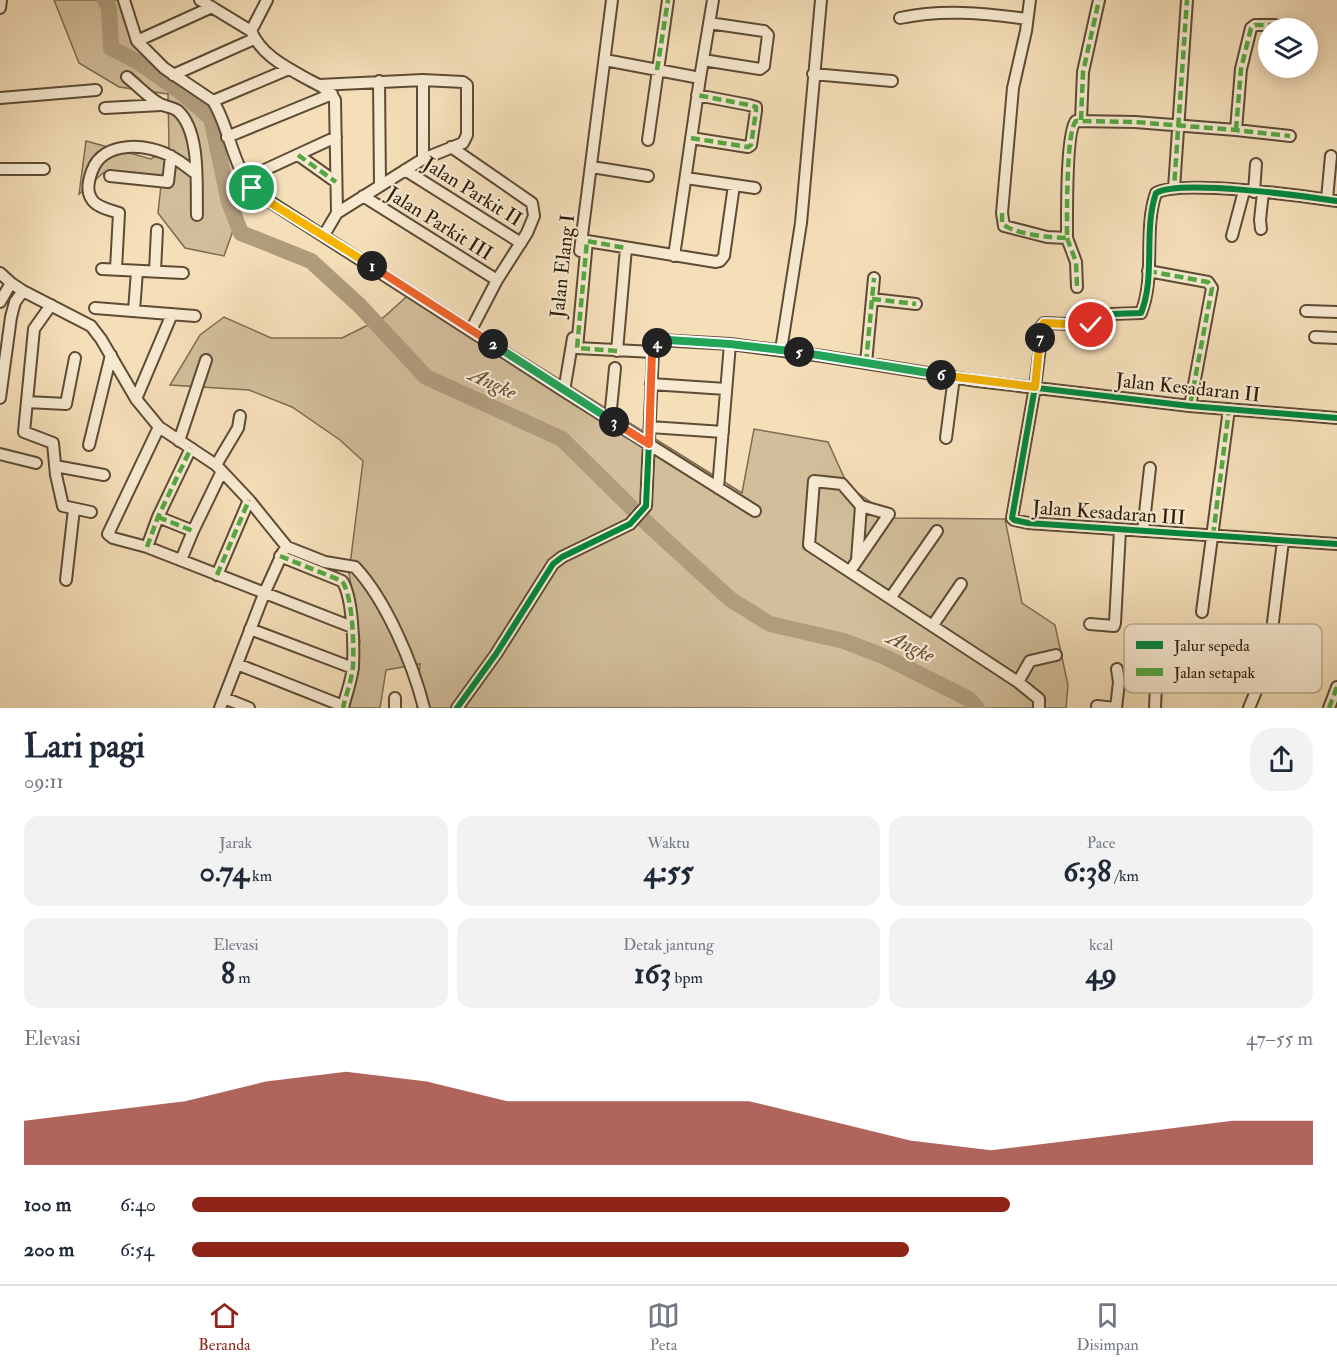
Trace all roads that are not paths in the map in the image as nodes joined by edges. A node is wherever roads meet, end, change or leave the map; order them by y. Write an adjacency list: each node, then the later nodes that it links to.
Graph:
1 (0, 0): 13 (street)
2 (124, 0): 19 (street)
3 (200, 0): 12 (street)
4 (267, 0): 18 (street)
5 (612, 0): 20 (street, Jalan Elang I)
6 (668, 0): 23 (street)
7 (713, 0): 16 (street)
8 (821, 0): 24 (street)
9 (1030, 0): 15 (street)
10 (1098, 0): 39 (street)
11 (1184, 1): 40 (street)
12 (212, 7): 18 (street); 19 (street)
13 (0, 8)
14 (900, 18): 15 (street)
15 (1027, 19): 76 (street)
16 (709, 23): 21 (street); 21 (street)
17 (1258, 25): 41 (street)
18 (253, 35): 22 (street); 25 (street)
19 (137, 42): 25 (street)
20 (605, 60): 23 (street); 53 (street, Jalan Elang I)
21 (703, 60): 27 (street)
22 (289, 69): 31 (street); 36 (street)
23 (657, 70): 27 (street); 46 (street)
24 (813, 74): 30 (street); 107 (street)
25 (173, 75): 36 (street)
26 (128, 77): 37 (street)
27 (700, 78): 34 (street)
28 (423, 80): 29 (street); 47 (street); 51 (street)
29 (379, 81): 31 (street); 63 (street)
30 (892, 81)
31 (319, 85): 33 (street)
32 (96, 90): 35 (street)
33 (332, 94): 43 (street); 44 (street)
34 (698, 95): 45 (street); 45 (street)
35 (0, 98)
36 (213, 101): 43 (street)
37 (160, 105): 38 (street); 57 (street)
38 (105, 108)
39 (1081, 120): 40 (street); 76 (street)
40 (1177, 126): 41 (street); 66 (street)
41 (1236, 130): 42 (street)
42 (1290, 136)
43 (227, 137): 61 (street)
44 (336, 137): 48 (street); 62 (street)
45 (691, 138): 60 (street)
46 (648, 140)
47 (451, 147): 51 (street); 77 (street)
48 (298, 155): 61 (street); 62 (street)
49 (171, 156): 57 (street); 58 (street); 81 (street)
50 (1331, 156): 69 (street)
51 (423, 159): 56 (street)
52 (1256, 164): 67 (street)
53 (592, 167): 59 (street); 119 (street, Jalan Elang I)
54 (0, 169): 55 (street)
55 (44, 169)
56 (405, 170): 63 (street); 77 (street, Jalan Parkit II)
57 (195, 173): 71 (street)
58 (110, 176)
59 (648, 176)
60 (686, 178): 64 (street); 79 (street)
61 (245, 179): 74 (street)
62 (336, 182): 70 (street)
63 (380, 183): 68 (street)
64 (734, 185): 65 (street); 79 (street)
65 (755, 188)
66 (1174, 188): 67 (street); 84 (street)
67 (1254, 191): 69 (street); 73 (street); 75 (street)
68 (363, 196): 70 (street); 88 (street, Jalan Parkit III)
69 (1332, 200)
70 (337, 213): 74 (street)
71 (197, 215)
72 (157, 230): 83 (street)
73 (1261, 230)
74 (324, 235): 103 (street)
75 (1232, 236)
76 (1067, 238): 90 (street)
77 (521, 243): 88 (street)
78 (626, 248): 79 (street); 108 (street); 108 (street)
79 (675, 256)
80 (102, 269): 81 (street)
81 (116, 269): 82 (street)
82 (137, 271): 83 (street); 97 (street)
83 (155, 271): 86 (street)
84 (1148, 271): 117 (street); 123 (street)
85 (0, 273): 89 (street)
86 (183, 273)
87 (874, 278): 92 (street)
88 (497, 280): 103 (street)
89 (11, 283): 91 (street); 93 (street)
90 (1077, 287)
91 (23, 291): 95 (street); 101 (street)
92 (872, 299): 94 (street); 113 (street)
93 (0, 302)
94 (916, 304)
95 (51, 305): 110 (street); 122 (street)
96 (94, 308): 97 (street)
97 (134, 311): 100 (street)
98 (1306, 311): 99 (street)
99 (1337, 312)
100 (172, 314): 102 (street); 121 (street)
101 (6, 316): 120 (street)
102 (195, 316)
103 (471, 330): 119 (street)
104 (1315, 337): 105 (street)
105 (1337, 338)
106 (730, 344): 107 (street, Jalan Kesadaran II); 109 (street, Jalan Kesadaran II); 118 (street)
107 (782, 350): 113 (street, Jalan Kesadaran II)
108 (617, 351): 109 (street)
109 (652, 352): 116 (street)
110 (111, 355): 121 (street); 134 (street)
111 (75, 358): 122 (street)
112 (206, 360): 132 (street)
113 (866, 363): 115 (street, Jalan Kesadaran II)
114 (615, 368): 127 (street)
115 (954, 377): 117 (street, Jalan Kesadaran II); 131 (street)
116 (651, 384): 118 (street); 129 (street)
117 (1035, 387): 123 (street, Jalan Kesadaran II); 149 (street, Jalan Kesadaran III)
118 (726, 389): 130 (street)
119 (564, 391): 127 (street)
120 (0, 398)
121 (136, 399): 128 (street)
122 (27, 402): 138 (street)
123 (1190, 406): 124 (street, Jalan Kesadaran II)
124 (1229, 409): 126 (street, Jalan Kesadaran II); 153 (street)
125 (240, 416): 139 (street)
126 (1337, 418)
127 (610, 419): 133 (street)
128 (159, 427): 132 (street); 156 (street)
129 (650, 427): 130 (street); 133 (street)
130 (723, 432): 142 (street)
131 (946, 438)
132 (179, 441): 135 (street)
133 (649, 444): 142 (street); 184 (street)
134 (89, 445)
135 (191, 448): 139 (street); 148 (street)
136 (0, 454): 137 (street)
137 (36, 463)
138 (55, 466): 141 (street); 145 (street)
139 (219, 468): 143 (street); 150 (street)
140 (1150, 468): 152 (street)
141 (104, 475)
142 (718, 488): 146 (street)
143 (249, 500): 157 (street); 160 (street)
144 (861, 506): 159 (street); 159 (street); 159 (street)
145 (74, 509): 147 (street); 161 (street)
146 (754, 511)
147 (91, 512)
148 (158, 517): 150 (street); 156 (street)
149 (1120, 530): 152 (street, Jalan Kesadaran III); 167 (street)
150 (193, 531): 158 (street)
151 (937, 531): 164 (street)
152 (1143, 531): 153 (street, Jalan Kesadaran III)
153 (1213, 536): 154 (street, Jalan Kesadaran III); 165 (street)
154 (1283, 541): 155 (street, Jalan Kesadaran III); 166 (street)
155 (1337, 544)
156 (147, 547): 158 (street)
157 (284, 551): 163 (street); 169 (street); 183 (street)
158 (181, 560): 160 (street)
159 (854, 567): 164 (street)
160 (217, 575): 163 (street)
161 (66, 580)
162 (961, 584): 168 (street)
163 (264, 594): 169 (street); 170 (street)
164 (891, 597): 168 (street)
165 (1202, 612)
166 (1273, 622)
167 (1090, 624)
168 (933, 625): 175 (street)
169 (352, 627): 173 (street)
170 (250, 629): 172 (street); 173 (street)
171 (1056, 655): 175 (street)
172 (237, 664): 179 (street); 181 (street)
173 (353, 668): 181 (street)
174 (1117, 669): 186 (street)
175 (1018, 682): 185 (street)
176 (1337, 687): 189 (street)
177 (1156, 693): 187 (street)
178 (1255, 693): 188 (street)
179 (222, 703): 182 (street)
180 (1097, 706): 186 (street)
181 (343, 707)
182 (249, 708)
183 (424, 708)
184 (457, 708)
185 (1039, 708)
186 (1115, 708)
187 (1155, 708)
188 (1249, 708)
189 (1329, 708)

